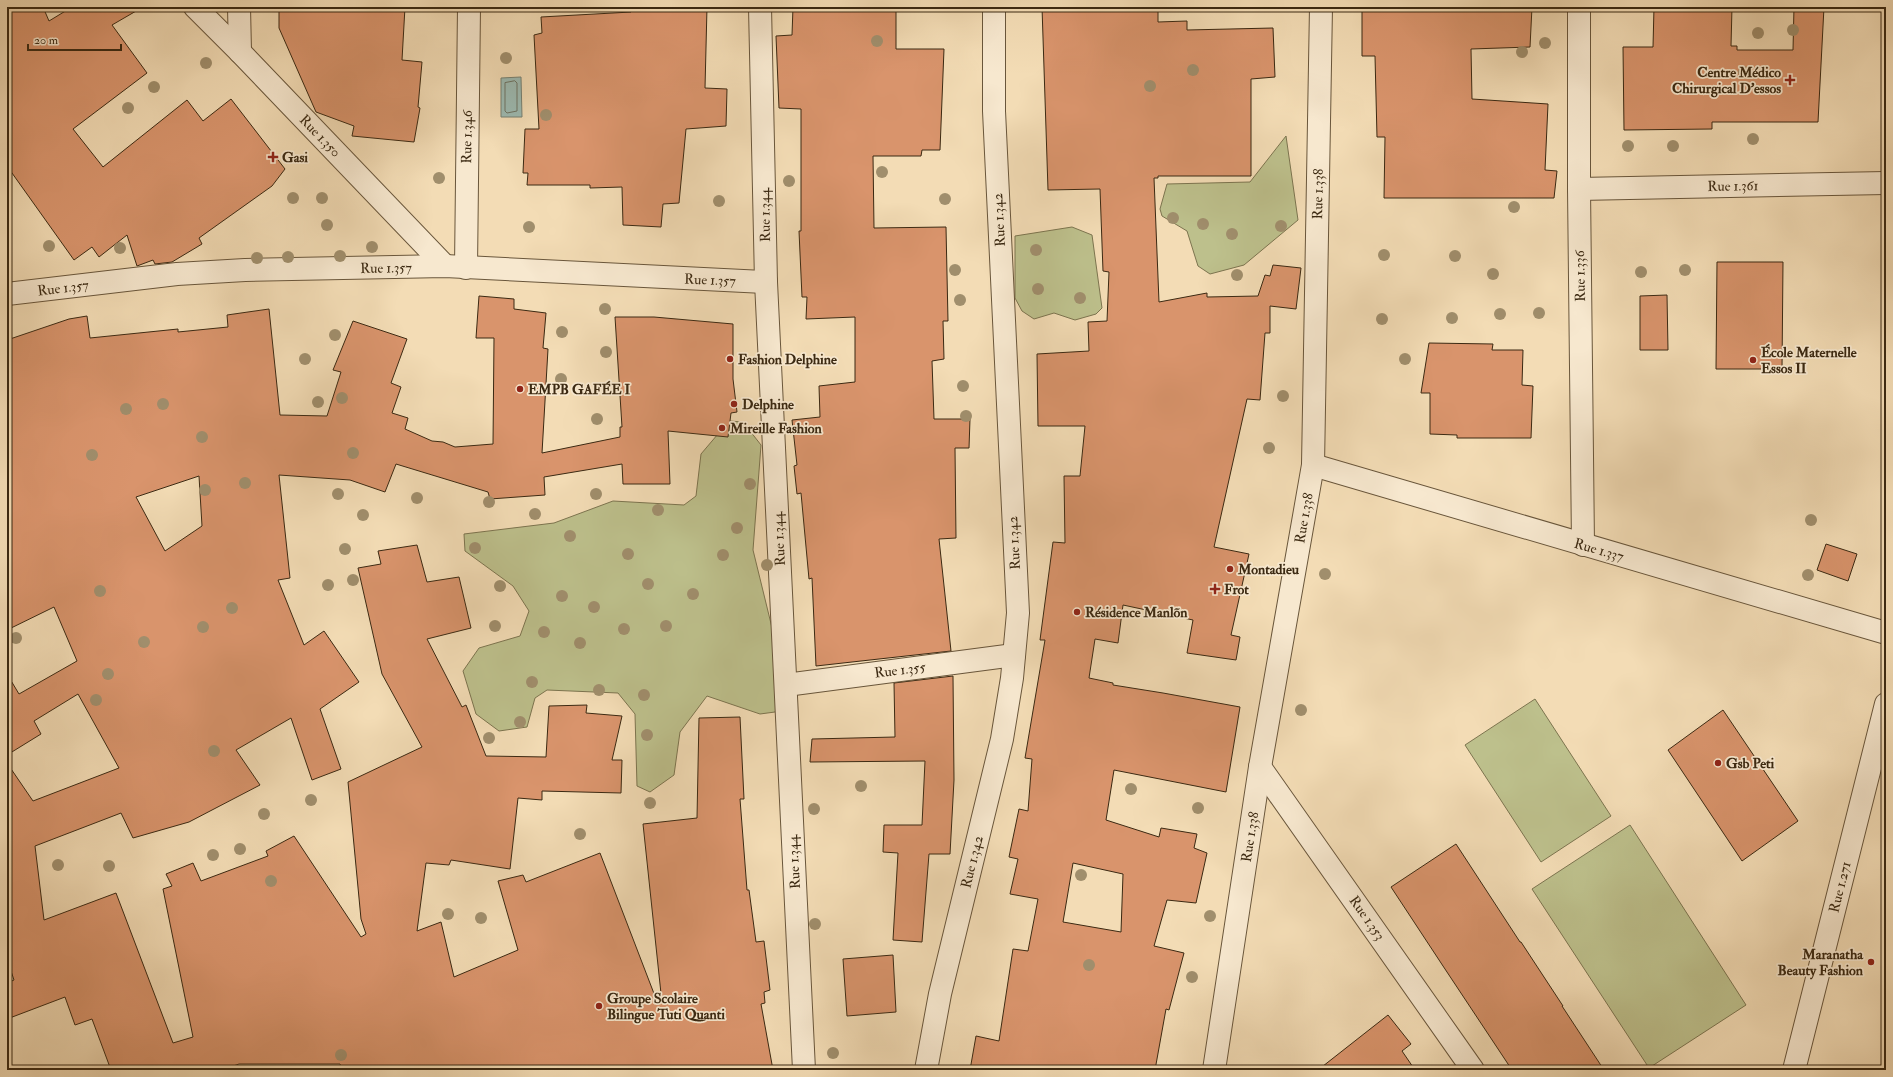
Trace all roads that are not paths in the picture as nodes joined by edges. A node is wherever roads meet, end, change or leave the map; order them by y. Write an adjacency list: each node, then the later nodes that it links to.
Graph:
1 (195, 7): 8 (street, Rue 1.350)
2 (239, 7): 8 (street)
3 (469, 7): 11 (street, Rue 1.346)
4 (760, 7): 12 (street, Rue 1.344)
5 (994, 7): 17 (street, Rue 1.342)
6 (1321, 7): 14 (street, Rue 1.338)
7 (1579, 7): 10 (street, Rue 1.336)
8 (240, 52): 11 (street, Rue 1.350)
9 (1886, 183): 10 (street, Rue 1.361)
10 (1579, 189): 15 (street, Rue 1.336)
11 (455, 267): 12 (street, Rue 1.357); 13 (street, Rue 1.357)
12 (766, 282): 18 (street, Rue 1.344)
13 (7, 294)
14 (1313, 465): 15 (street, Rue 1.337); 20 (street, Rue 1.338)
15 (1583, 545): 16 (street, Rue 1.337)
16 (1886, 633)
17 (1014, 655): 18 (street, Rue 1.355); 22 (street, Rue 1.342)
18 (786, 685): 21 (street, Rue 1.344)
19 (1886, 704): 25 (street, Rue 1.271)
20 (1260, 767): 23 (street, Rue 1.338); 24 (street, Rue 1.353)
21 (804, 1070)
22 (926, 1070)
23 (1214, 1070)
24 (1473, 1070)
25 (1794, 1070)

